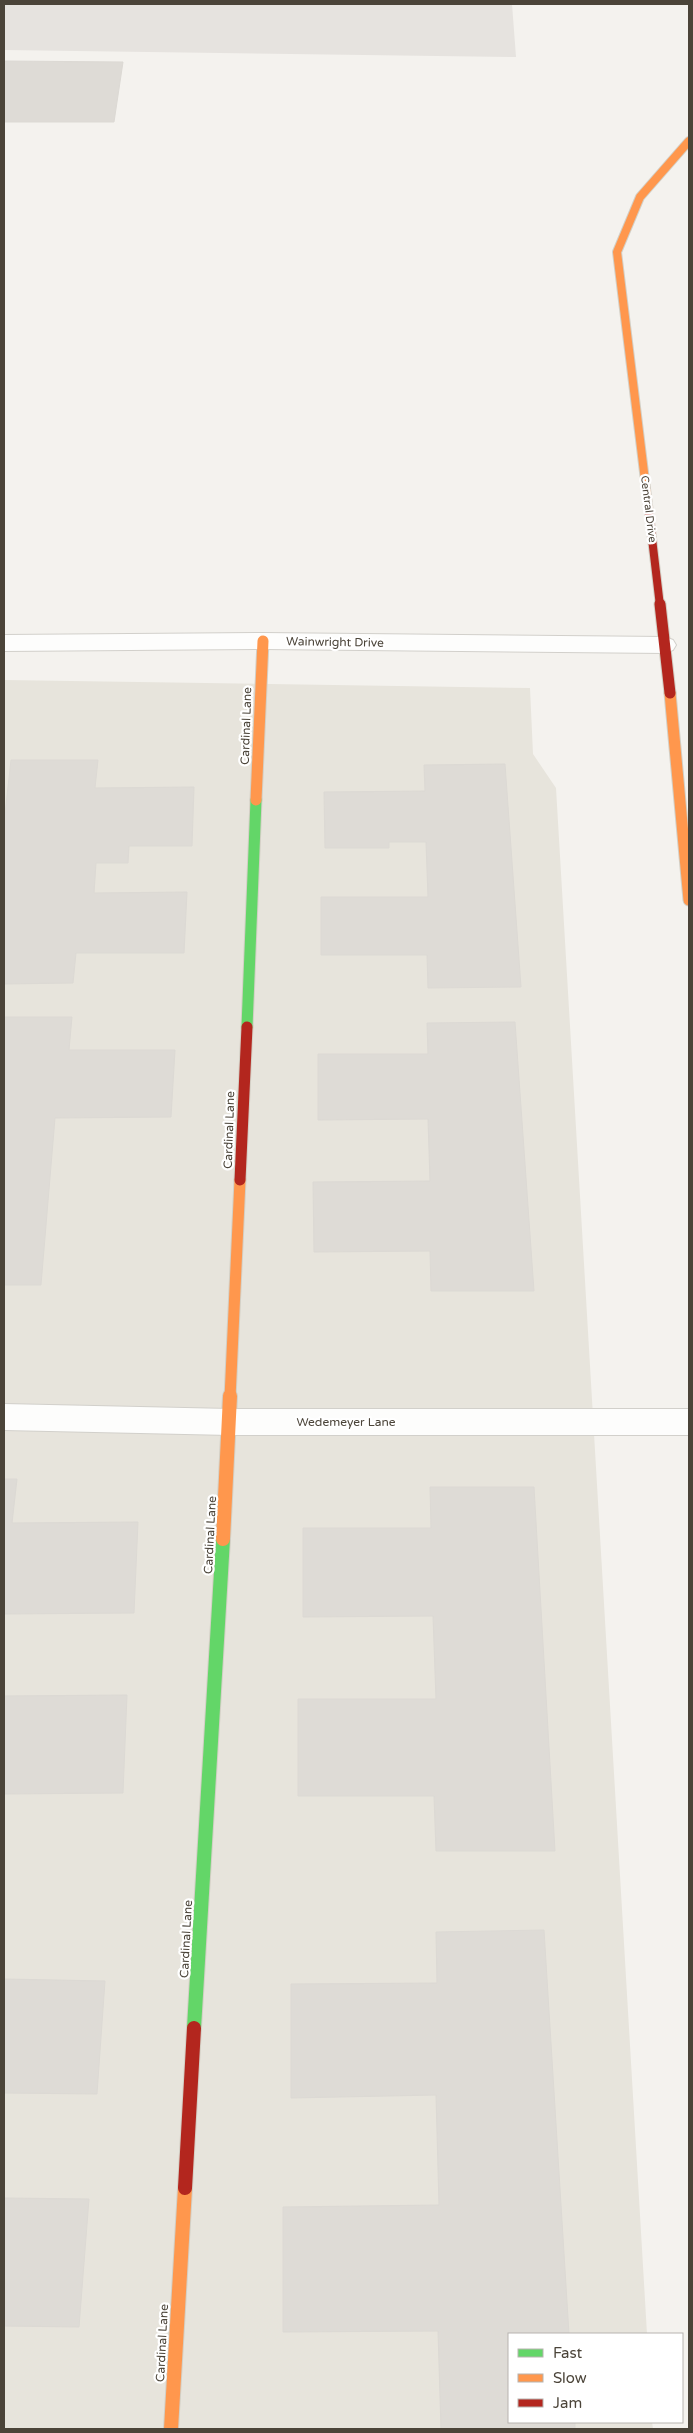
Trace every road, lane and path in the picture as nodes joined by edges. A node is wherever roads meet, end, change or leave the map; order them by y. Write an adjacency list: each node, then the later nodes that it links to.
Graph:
1 (689, 141): 4 (street, Central Drive)
2 (263, 641): 3 (street, Wainwright Drive); 4 (street, Wainwright Drive); 7 (street, Cardinal Lane)
3 (4, 643)
4 (665, 645): 5 (street, Central Drive)
5 (689, 900)
6 (4, 1417): 7 (street, Wedemeyer Lane)
7 (230, 1422): 8 (street, Wedemeyer Lane); 9 (street, Cardinal Lane)
8 (689, 1422)
9 (171, 2429)

